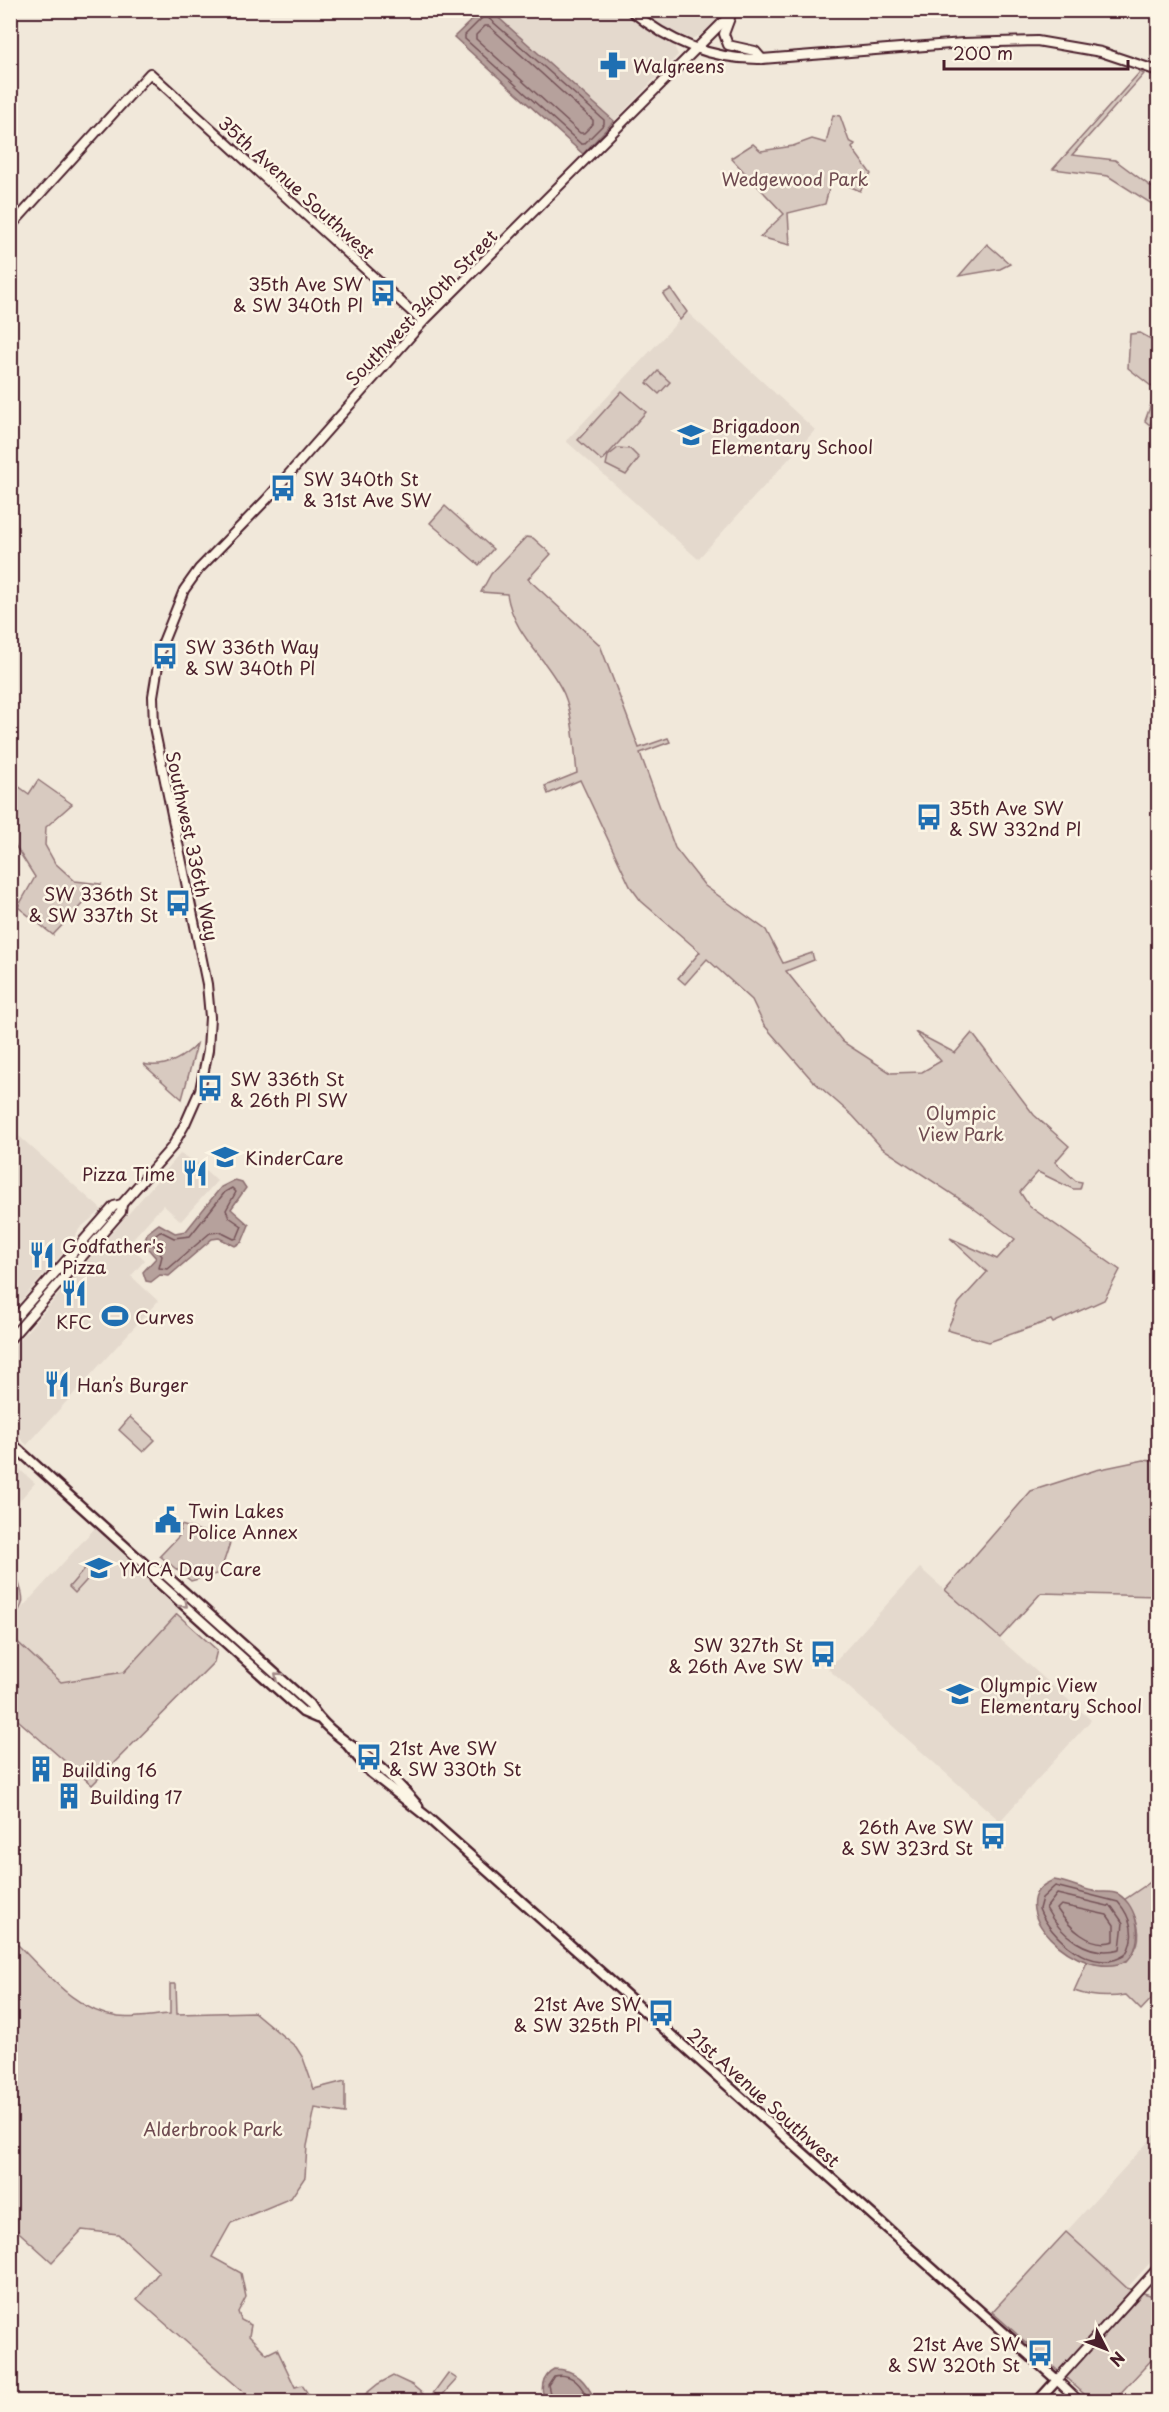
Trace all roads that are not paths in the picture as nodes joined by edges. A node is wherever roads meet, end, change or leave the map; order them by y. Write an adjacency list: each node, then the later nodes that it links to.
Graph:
1 (630, 10): 3 (main road)
2 (733, 12): 3 (main road, Southwest 340th Street); 4 (main road)
3 (695, 49): 4 (main road); 7 (main road, Southwest 340th Street)
4 (762, 59): 5 (main road)
5 (1158, 71)
6 (10, 227): 7 (main road, 35th Avenue Southwest)
7 (423, 322): 8 (main road, Southwest 340th Street)
8 (161, 647): 9 (main road, Southwest 336th Way)
9 (122, 1204): 10 (main road); 11 (main road)
10 (51, 1276): 11 (main road); 12 (main road)
11 (41, 1302): 13 (main road)
12 (10, 1324)
13 (10, 1339)
14 (10, 1442): 16 (main road, 21st Avenue Southwest)
15 (1158, 2268): 16 (main road)
16 (1057, 2380): 17 (main road); 18 (main road, 21st Avenue Southwest)
17 (1037, 2402)
18 (1080, 2402)

